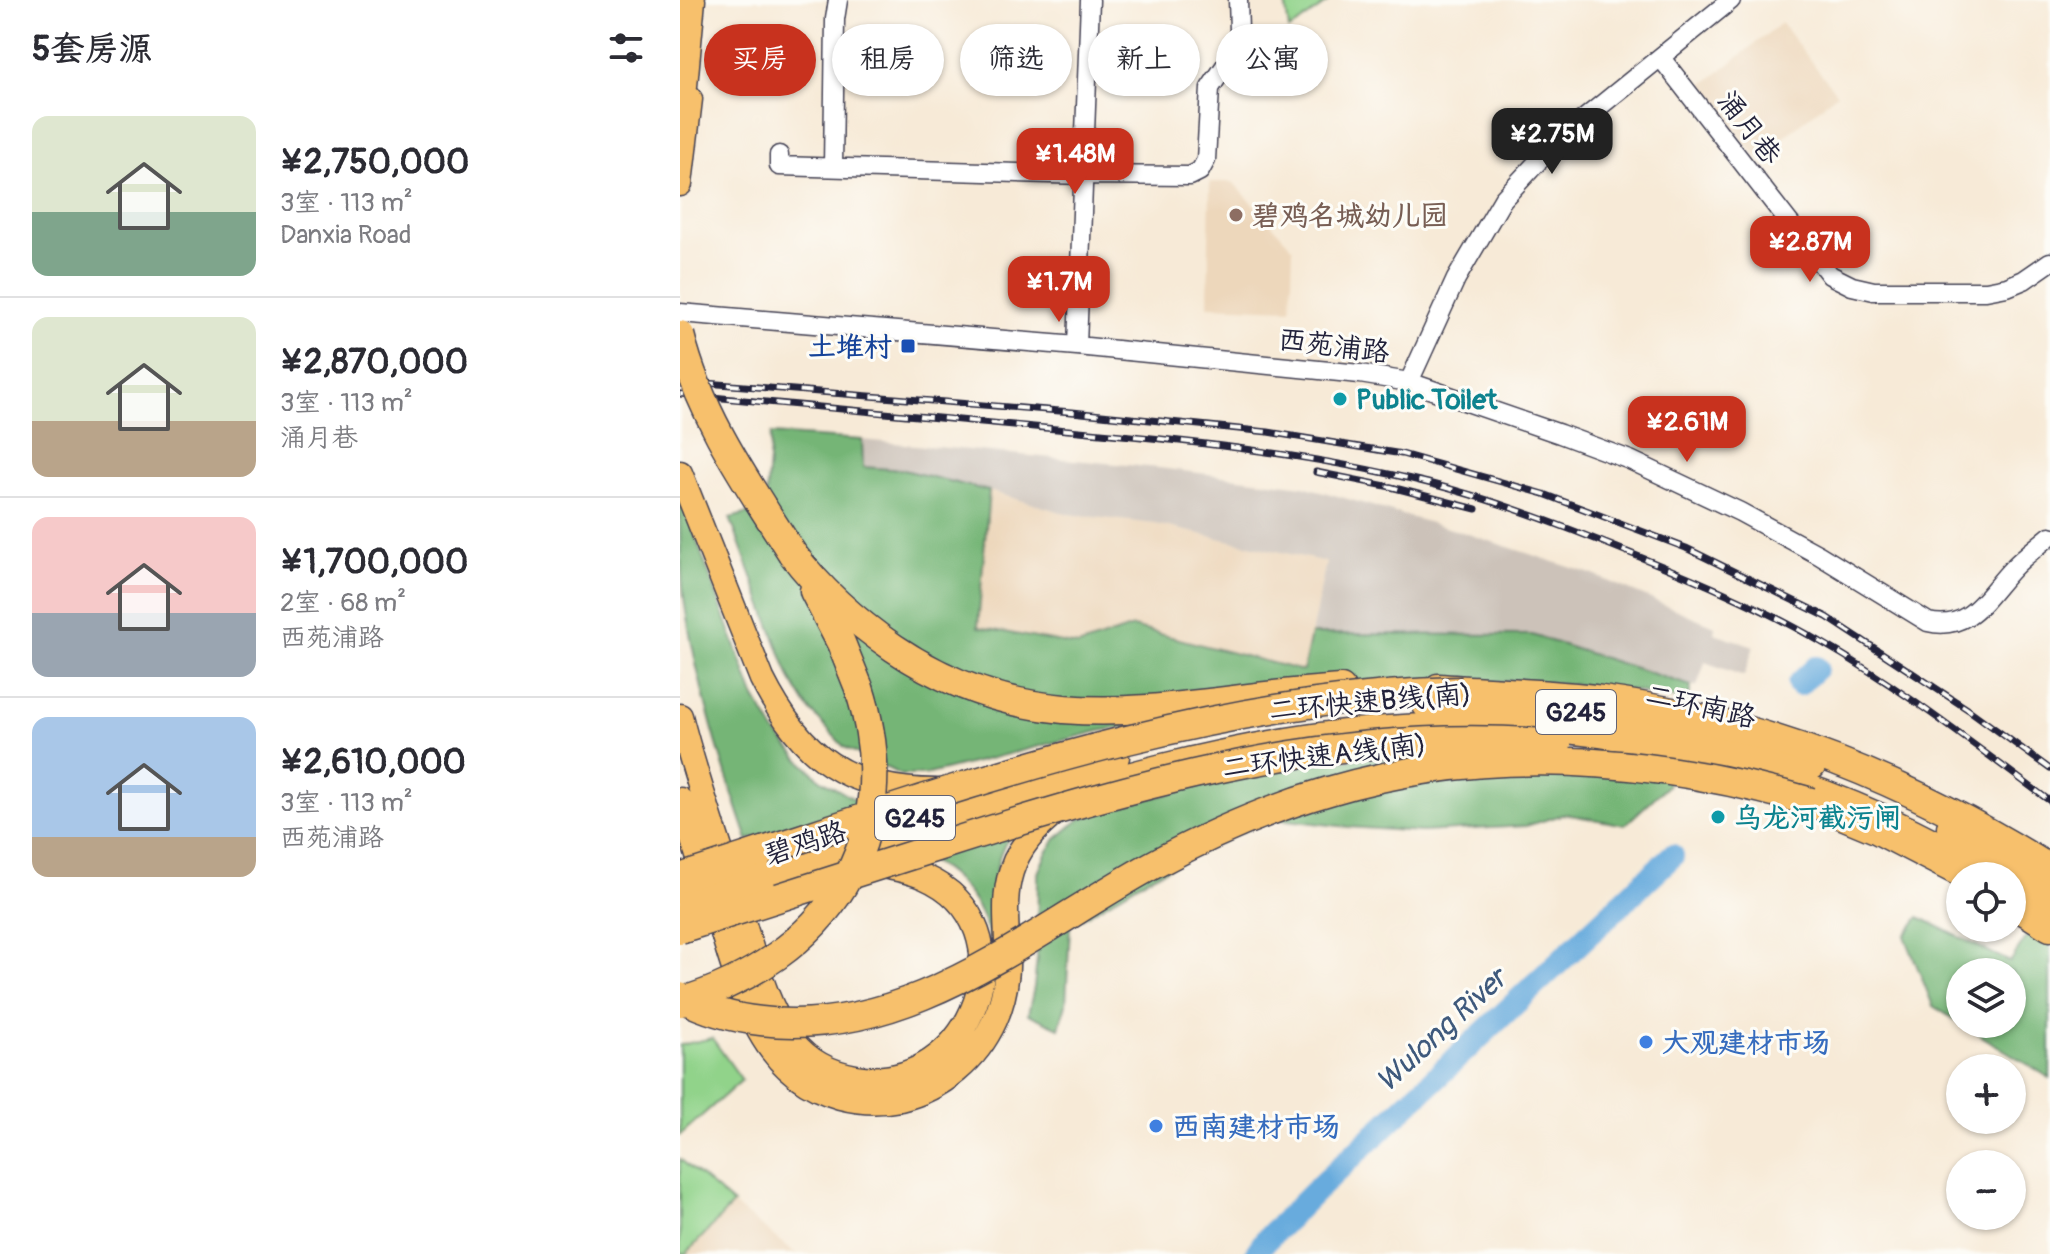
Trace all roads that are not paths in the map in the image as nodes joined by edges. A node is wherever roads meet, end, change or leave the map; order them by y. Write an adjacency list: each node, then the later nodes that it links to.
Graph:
1 (838, 0): 9 (street)
2 (1090, 0): 10 (street)
3 (1238, 0): 10 (street)
4 (1731, 0): 6 (street)
5 (694, 5): 7 (highway); 11 (main road)
6 (1661, 58): 12 (street, 涌月巷); 16 (street)
7 (680, 118)
8 (779, 155): 9 (street)
9 (833, 167): 10 (street)
10 (1084, 175): 15 (street)
11 (680, 184)
12 (2050, 262)
13 (680, 313): 15 (street, 西苑浦路)
14 (680, 335): 19 (highway, bridge)
15 (1077, 346): 16 (street, 西苑浦路)
16 (1409, 382): 18 (street, 西苑浦路)
17 (680, 473): 22 (main road)
18 (2050, 536)
19 (792, 553): 20 (highway, bridge); 38 (highway, bridge)
20 (1462, 691): 28 (highway, 二环快速B线(南)); 30 (highway, 二环快速B线(南), bridge)
21 (680, 716): 29 (main road)
22 (1074, 769): 31 (main road, 碧鸡路 / G245); 32 (main road, 二环南路 / G245)
23 (1132, 773): 24 (main road); 26 (main road, 二环南路 / G245); 29 (main road, 碧鸡路 / G245)
24 (680, 800)
25 (1811, 802): 27 (highway, 二环快速A线(南)); 34 (highway, 二环快速A线(南), bridge); 38 (highway, bridge)
26 (1970, 862)
27 (1946, 865)
28 (2050, 869)
29 (795, 877): 31 (main road, 碧鸡路 / G245)
30 (680, 878)
31 (760, 878): 34 (main road, 碧鸡路 / G245, bridge)
32 (2050, 887)
33 (2026, 895): 35 (main road)
34 (681, 908)
35 (2050, 910)
36 (2026, 912): 37 (highway)
37 (2050, 927)
38 (680, 1000)

